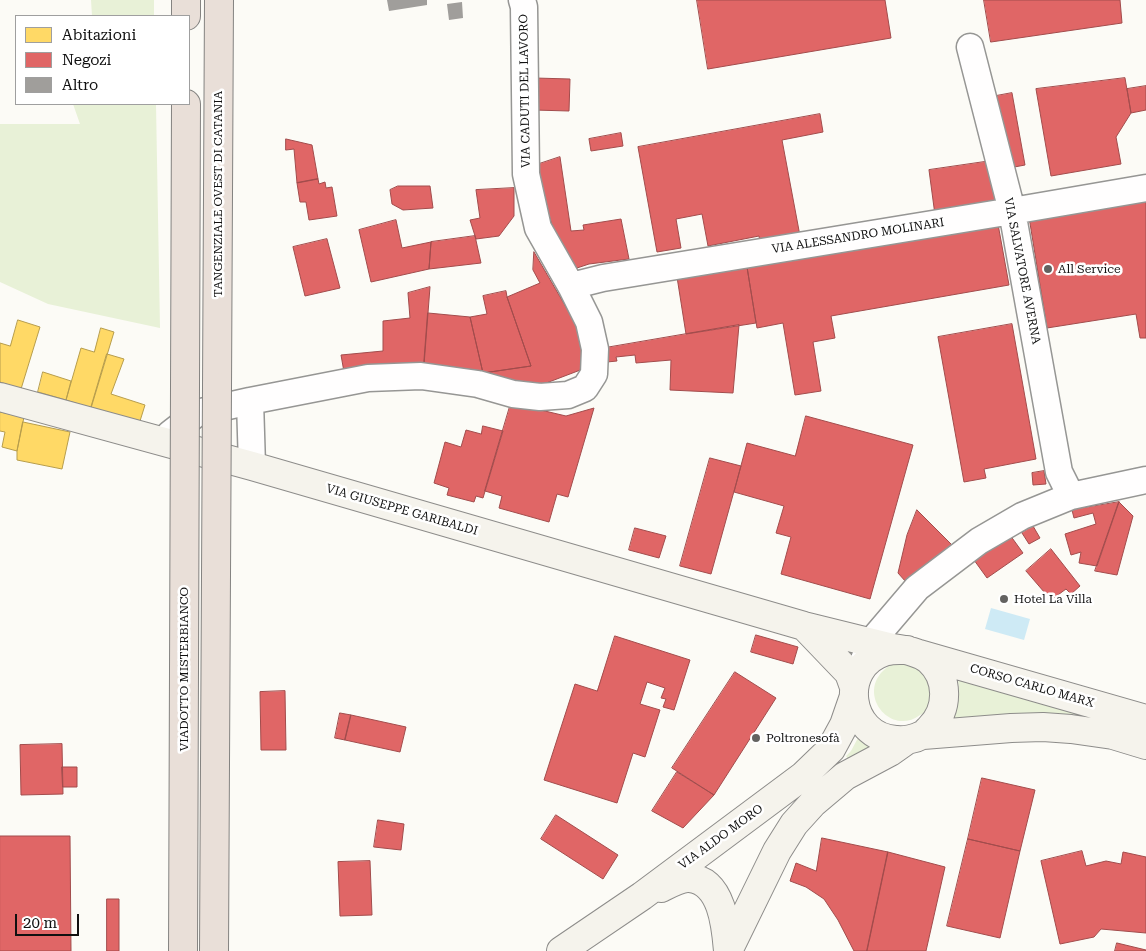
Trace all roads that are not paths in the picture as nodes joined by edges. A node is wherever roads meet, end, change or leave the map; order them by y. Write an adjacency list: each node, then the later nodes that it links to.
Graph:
1 (186, 0): 4 (highway)
2 (219, 0): 24 (highway, TANGENZIALE OVEST DI CATANIA, bridge)
3 (522, 0): 9 (street, VIA CADUTI DEL LAVORO)
4 (186, 15)
5 (970, 47): 8 (street, VIA SALVATORE AVERNA)
6 (186, 105): 23 (highway, VIADOTTO MISTERBIANCO, bridge)
7 (1146, 188): 8 (street, VIA ALESSANDRO MOLINARI)
8 (1012, 211): 9 (street, VIA ALESSANDRO MOLINARI); 15 (street, VIA SALVATORE AVERNA)
9 (571, 286): 11 (street, VIA CADUTI DEL LAVORO)
10 (0, 397): 12 (main road, VIA GIUSEPPE GARIBALDI)
11 (250, 402): 12 (street, VIA CADUTI DEL LAVORO); 13 (street)
12 (161, 442): 13 (main road, VIA GIUSEPPE GARIBALDI)
13 (252, 466): 16 (main road, VIA GIUSEPPE GARIBALDI)
14 (1146, 480): 15 (street)
15 (1070, 496): 17 (street)
16 (804, 626): 17 (main road, VIA GIUSEPPE GARIBALDI); 18 (main road)
17 (897, 648): 18 (street); 18 (main road); 19 (main road, CORSO CARLO MARX); 20 (main road)
18 (855, 687): 20 (main road); 22 (main road, VIA ALDO MORO)
19 (1146, 719)
20 (915, 738): 21 (main road); 26 (main road)
21 (1146, 745)
22 (642, 896): 25 (main road, VIA ALDO MORO); 26 (main road)
23 (183, 951)
24 (214, 951)
25 (561, 951)
26 (728, 951)

